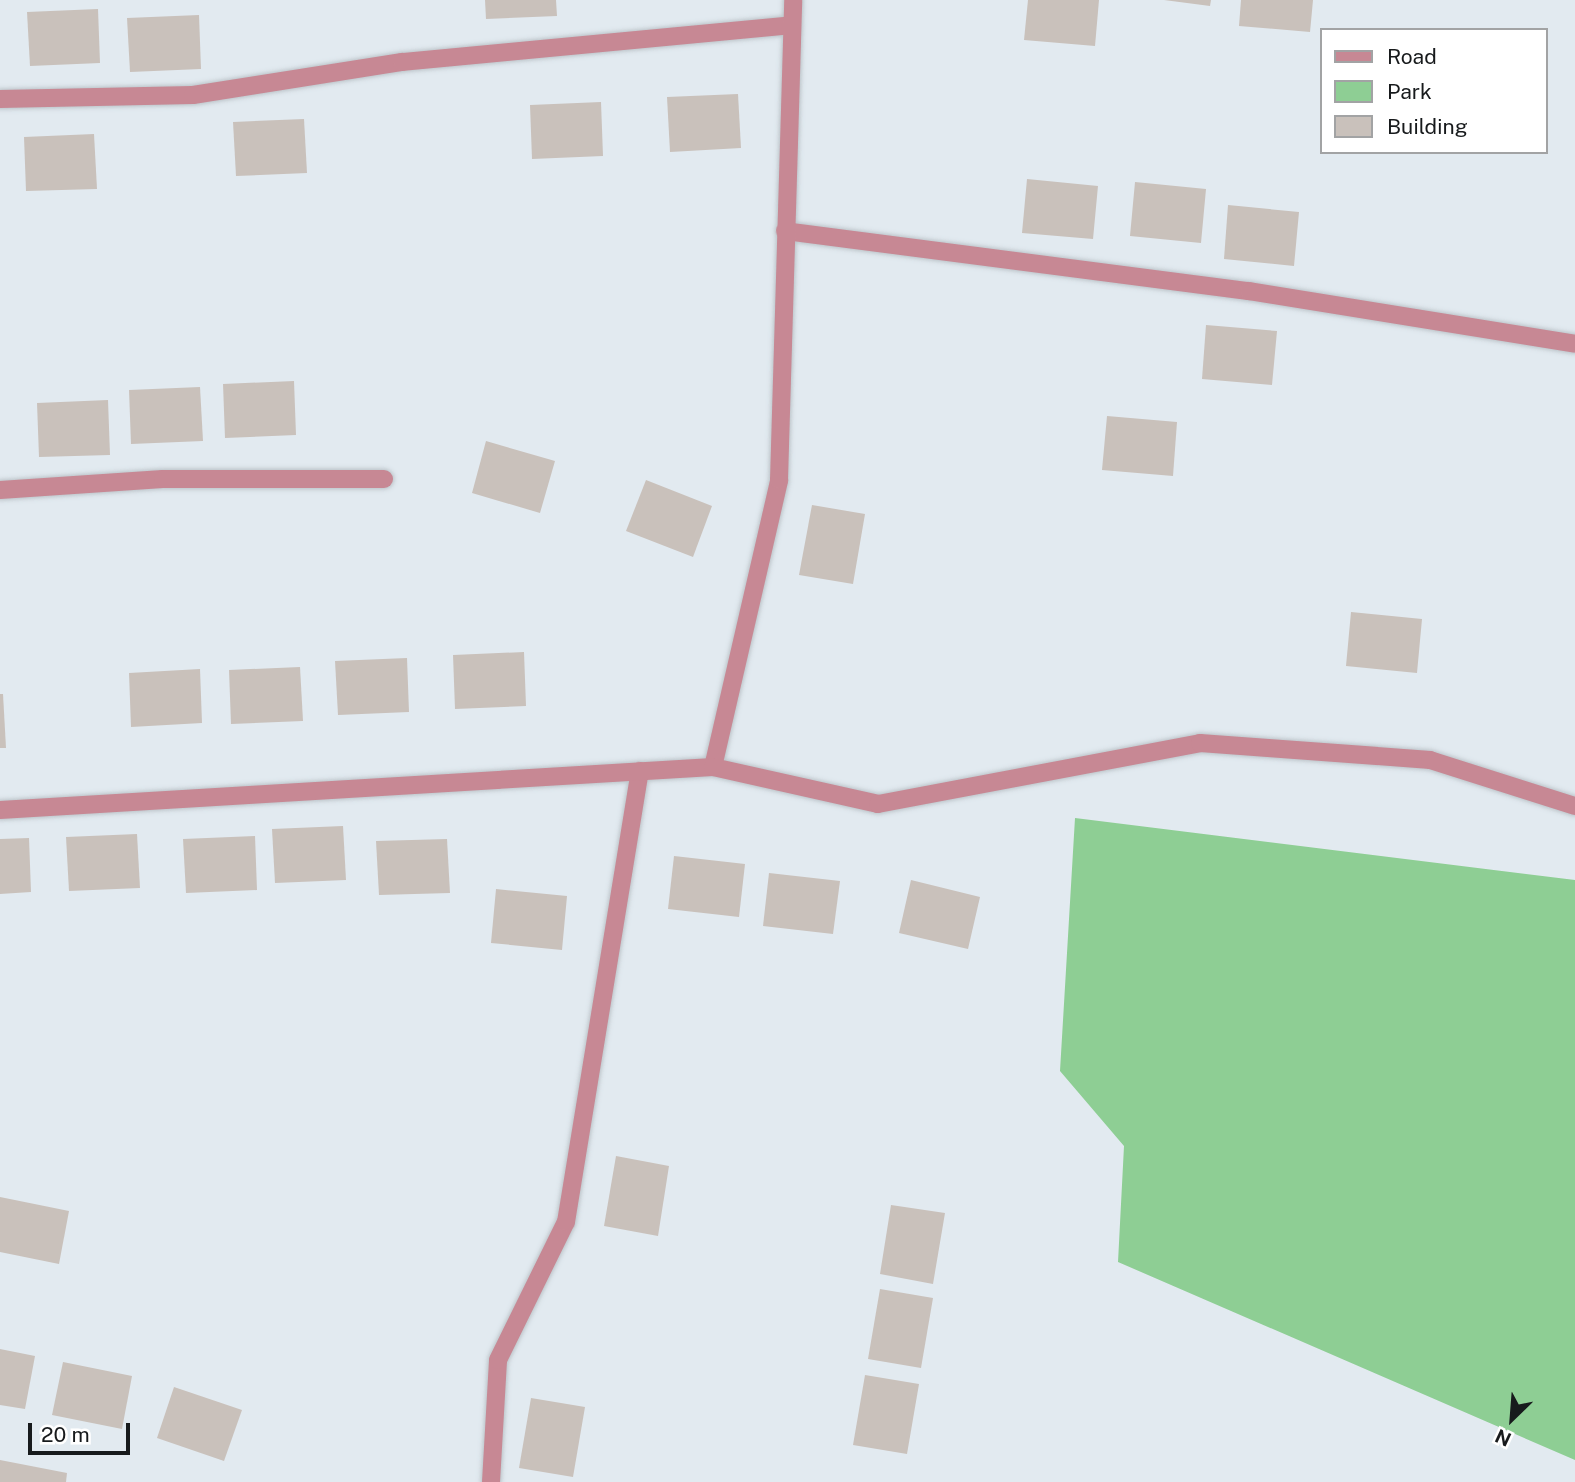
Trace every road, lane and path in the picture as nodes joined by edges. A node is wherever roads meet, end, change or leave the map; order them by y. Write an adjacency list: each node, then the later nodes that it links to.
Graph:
1 (793, 0): 2 (street)
2 (790, 25): 3 (street); 4 (street)
3 (0, 99)
4 (785, 231): 5 (street); 8 (street)
5 (1575, 344)
6 (384, 479): 7 (street)
7 (0, 490)
8 (713, 767): 9 (street); 10 (street)
9 (640, 771): 11 (street); 12 (street)
10 (1575, 806)
11 (0, 810)
12 (491, 1482)

